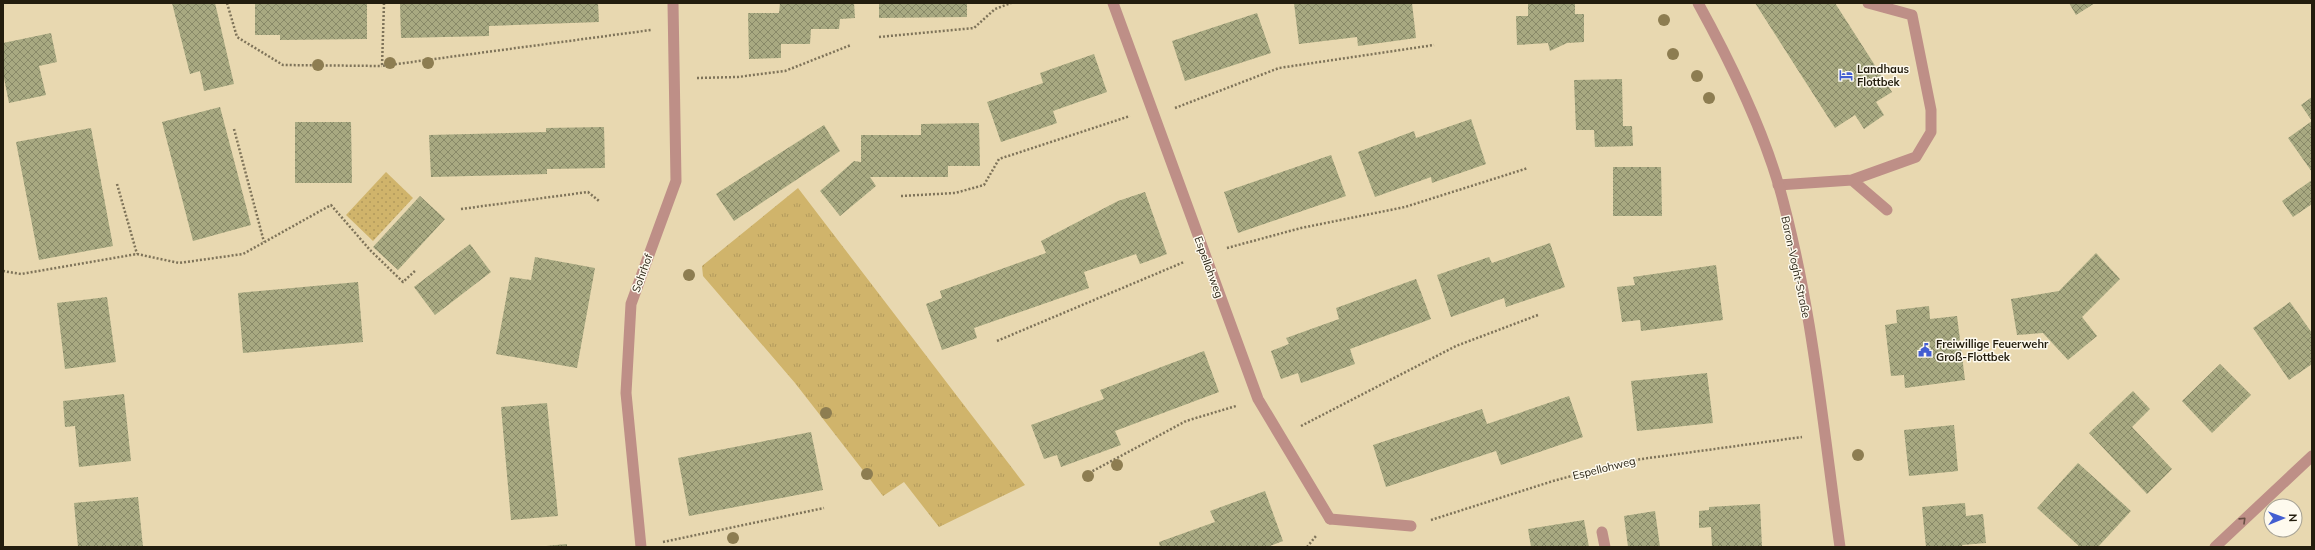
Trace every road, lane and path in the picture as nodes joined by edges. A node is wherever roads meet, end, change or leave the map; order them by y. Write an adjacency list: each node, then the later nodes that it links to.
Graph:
1 (227, 3): 12 (path)
2 (384, 3): 12 (path)
3 (673, 3): 8 (street, Sohrhof)
4 (1011, 3): 9 (path)
5 (1113, 3): 14 (street, Espellohweg)
6 (1698, 3): 19 (street, Baron-Voght-Straße)
7 (1868, 3): 17 (street)
8 (674, 27): 12 (path); 13 (street, Sohrhof)
9 (879, 37)
10 (851, 45): 13 (path)
11 (1434, 45): 14 (path)
12 (382, 66)
13 (675, 79): 39 (street, Sohrhof)
14 (1153, 112): 20 (path); 26 (street, Espellohweg)
15 (234, 129): 24 (path)
16 (1528, 168): 26 (path)
17 (1852, 180): 19 (street); 23 (street)
18 (117, 184): 25 (path)
19 (1778, 185): 41 (street, Baron-Voght-Straße)
20 (901, 196)
21 (599, 201): 22 (path)
22 (461, 209)
23 (1887, 210)
24 (264, 242): 25 (path); 27 (path)
25 (137, 254): 28 (path)
26 (1204, 254): 30 (path); 31 (street, Espellohweg)
27 (416, 270)
28 (3, 271)
29 (1538, 315): 32 (path)
30 (997, 341)
31 (1258, 399): 32 (street, Espellohweg); 35 (path)
32 (1280, 437): 37 (street, Espellohweg)
33 (1803, 437): 37 (path, Espellohweg)
34 (2312, 456): 42 (street, one-way to 34)
35 (1089, 473)
36 (824, 508): 39 (path)
37 (1411, 526)
38 (1602, 532): 40 (street)
39 (641, 547)
40 (1605, 547)
41 (1840, 547)
42 (2215, 547)

